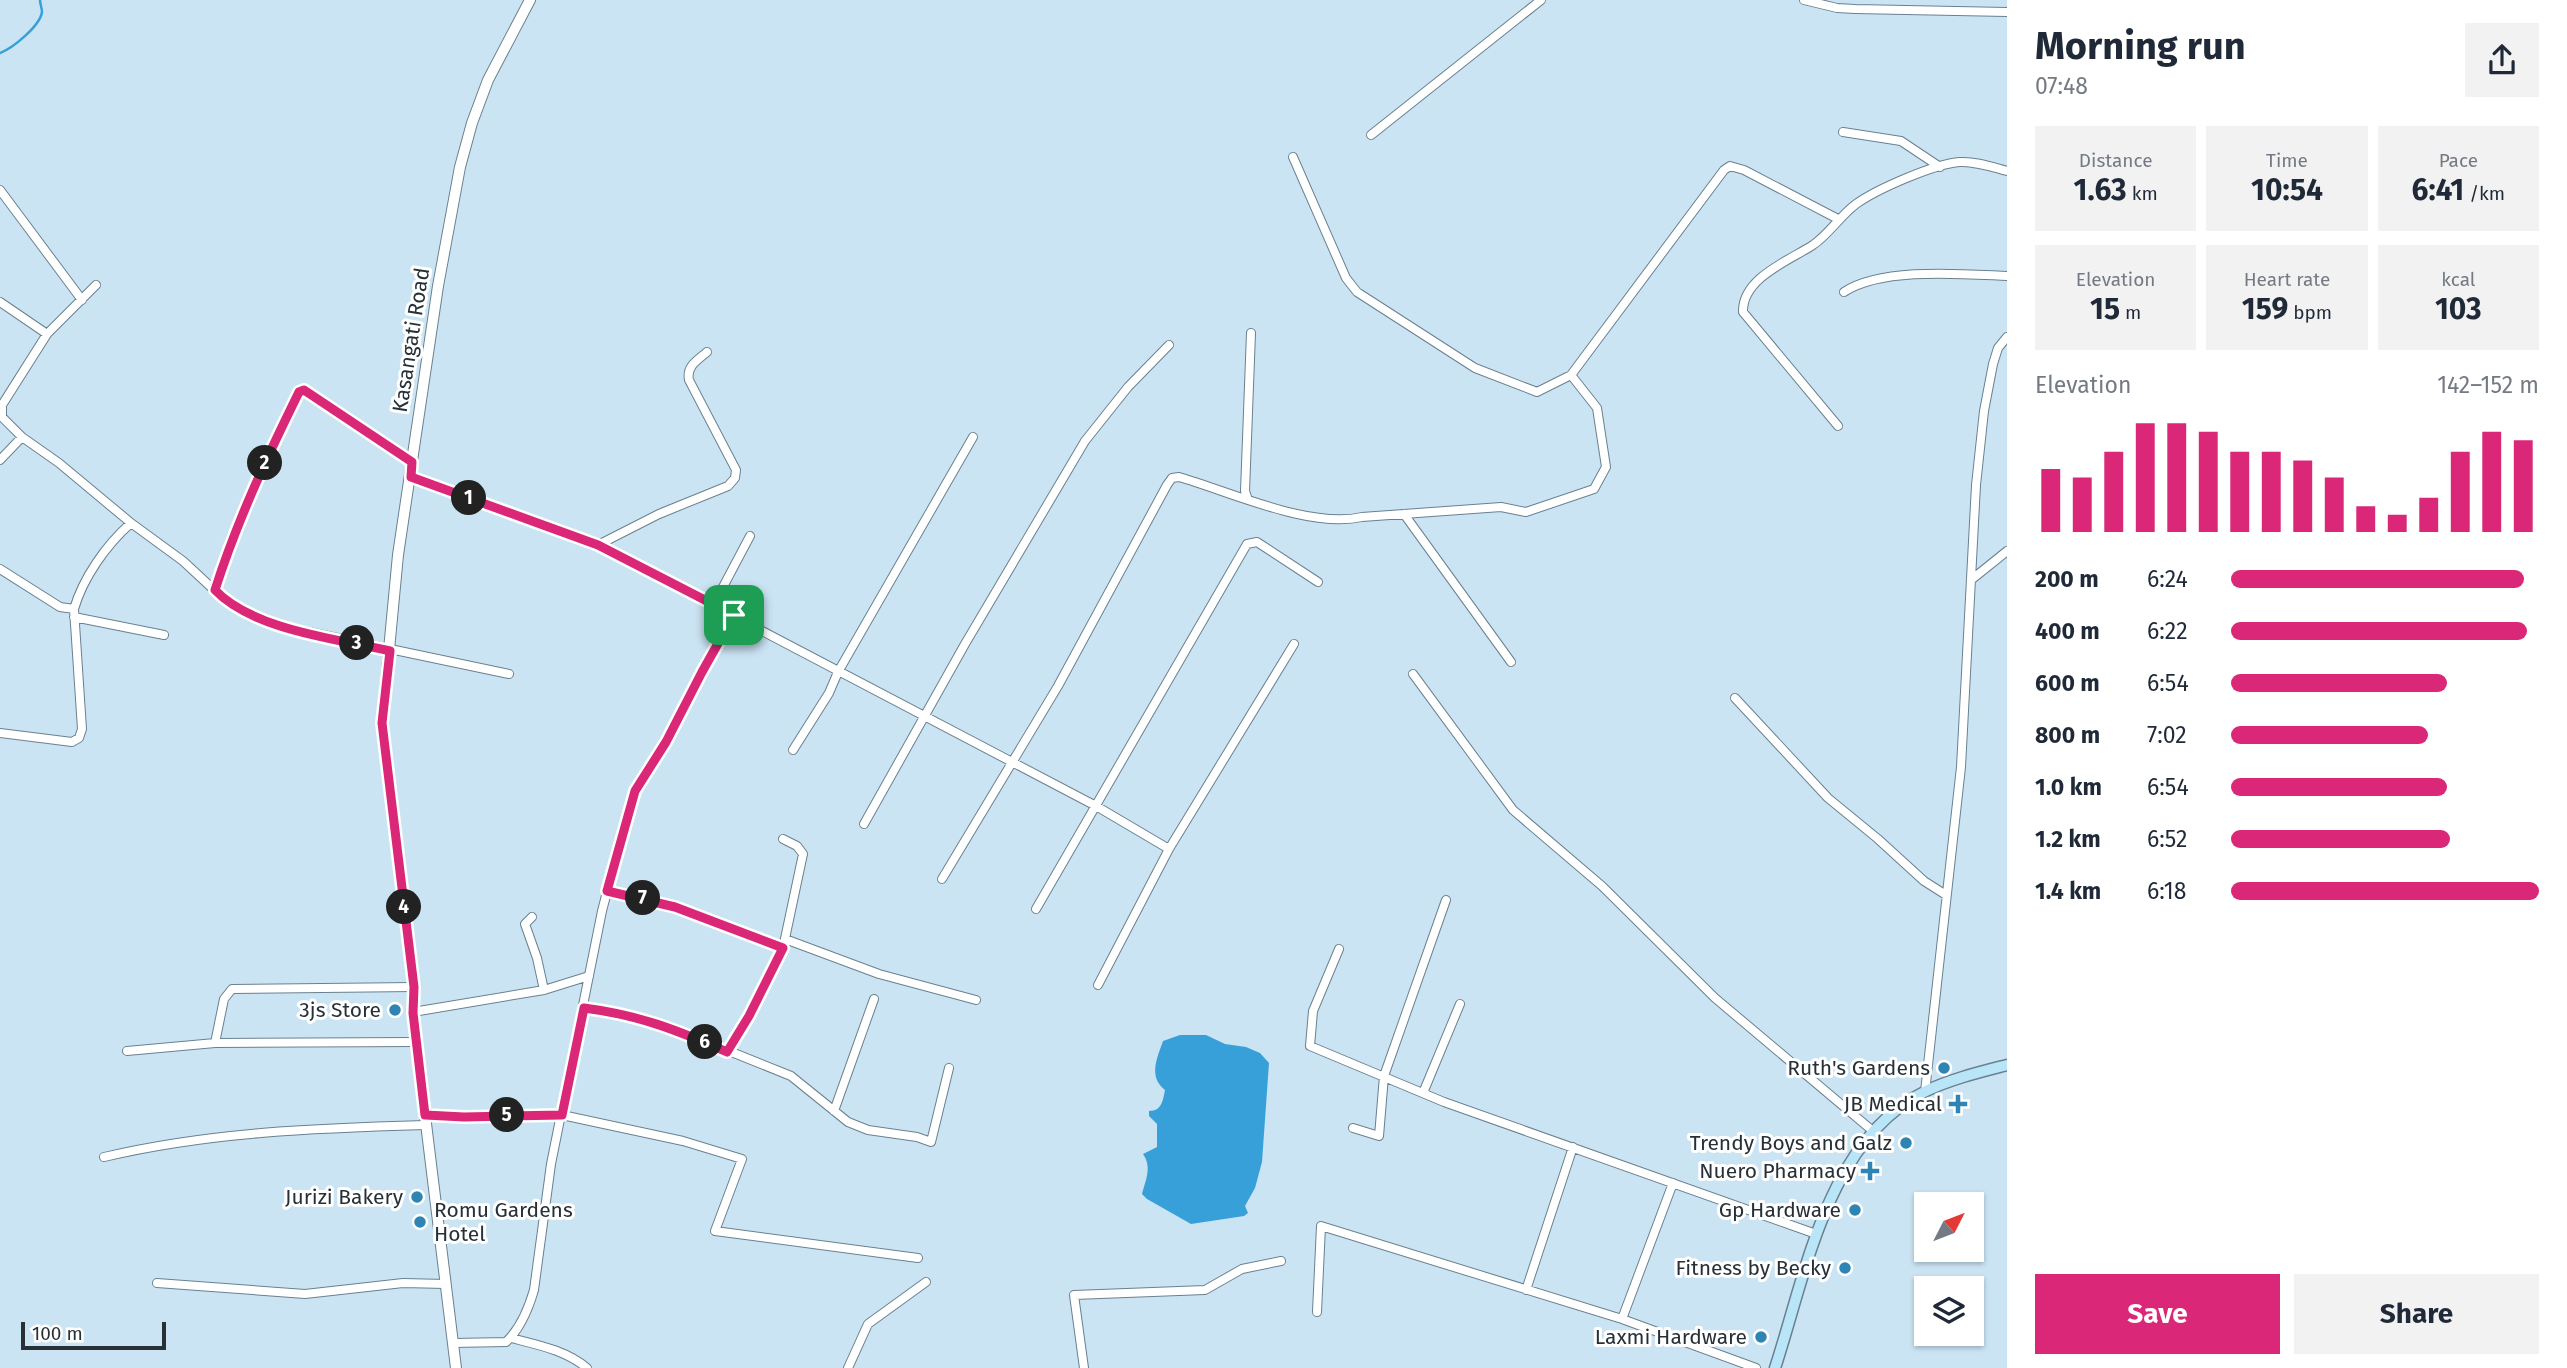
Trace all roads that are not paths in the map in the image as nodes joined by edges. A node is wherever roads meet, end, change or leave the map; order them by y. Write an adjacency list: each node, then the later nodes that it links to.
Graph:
1 (530, 0): 29 (street, Kasangati Road)
2 (1541, 0): 8 (street)
3 (1804, 0): 5 (street)
4 (1851, 0): 5 (street)
5 (1855, 9): 6 (street)
6 (2007, 12)
7 (1843, 132): 10 (street)
8 (1371, 135)
9 (1293, 157): 24 (street)
10 (1940, 167): 11 (street); 13 (street)
11 (2007, 170)
12 (0, 190): 17 (street)
13 (1838, 219): 24 (street); 25 (street)
14 (2007, 276): 16 (street)
15 (96, 285): 17 (street)
16 (1844, 292)
17 (82, 300): 20 (street)
18 (0, 302): 20 (street)
19 (1251, 333): 31 (street)
20 (47, 334): 26 (street)
21 (2007, 337): 38 (street)
22 (1169, 345): 52 (street)
23 (707, 352): 35 (street)
24 (1571, 375): 32 (street)
25 (1838, 426)
26 (22, 437): 28 (street); 33 (street)
27 (973, 437): 48 (street)
28 (0, 460)
29 (412, 462): 30 (street, Kasangati Road); 40 (street)
30 (411, 477): 35 (street); 46 (street, Kasangati Road)
31 (1248, 500): 32 (street); 55 (street)
32 (1404, 514): 47 (street)
33 (131, 523): 40 (street); 42 (street)
34 (750, 536): 41 (street)
35 (598, 545): 41 (street)
36 (2007, 551): 38 (street)
37 (0, 569): 42 (street)
38 (1971, 580): 62 (street)
39 (1318, 582): 56 (street)
40 (215, 590): 46 (street)
41 (714, 604): 43 (street)
42 (74, 613): 44 (street); 53 (street)
43 (734, 615): 48 (street); 61 (street)
44 (164, 635)
45 (1294, 644): 59 (street)
46 (390, 651): 49 (street); 70 (street, Kasangati Road)
47 (1511, 662)
48 (838, 672): 52 (street); 54 (street)
49 (509, 674)
50 (1413, 674): 90 (street)
51 (1735, 698): 62 (street)
52 (925, 715): 55 (street); 57 (street)
53 (0, 733)
54 (793, 750)
55 (1011, 761): 56 (street); 60 (street)
56 (1096, 806): 59 (street); 64 (street)
57 (864, 824)
58 (783, 839): 66 (street)
59 (1168, 849): 69 (street)
60 (942, 879)
61 (607, 891): 66 (street); 68 (street)
62 (1946, 895): 84 (street)
63 (1446, 900): 83 (street)
64 (1036, 909)
65 (532, 918): 71 (street)
66 (784, 943): 73 (street); 80 (street)
67 (1339, 948): 83 (street)
68 (589, 976): 71 (street); 75 (street)
69 (1098, 985)
70 (414, 987): 76 (street, Kasangati Road); 78 (street)
71 (544, 990): 76 (street)
72 (874, 999): 86 (street)
73 (976, 1000)
74 (1461, 1004): 85 (street)
75 (584, 1008): 80 (street); 87 (street)
76 (413, 1013): 77 (street, Kasangati Road)
77 (416, 1042): 78 (street); 88 (street, Kasangati Road)
78 (215, 1043): 79 (street)
79 (127, 1051)
80 (727, 1052): 86 (street)
81 (2007, 1065): 84 (main road)
82 (949, 1068): 86 (street)
83 (1384, 1076): 85 (street); 89 (street)
84 (1925, 1092): 90 (main road)
85 (1423, 1093): 91 (street)
86 (834, 1111)
87 (562, 1115): 88 (street); 95 (street); 103 (street)
88 (425, 1120): 92 (street); 99 (street, Kasangati Road)
89 (1353, 1128)
90 (1874, 1132): 94 (main road)
91 (1573, 1147): 93 (street); 100 (street)
92 (104, 1157)
93 (1673, 1183): 94 (street); 102 (street)
94 (1816, 1234): 110 (main road)
95 (918, 1258)
96 (1280, 1261): 108 (street)
97 (926, 1282): 107 (street)
98 (157, 1283): 99 (street)
99 (446, 1284): 104 (street, Kasangati Road)
100 (1526, 1290): 101 (street); 102 (street)
101 (1317, 1312)
102 (1622, 1319): 109 (street)
103 (510, 1338): 104 (street); 106 (street)
104 (453, 1343): 105 (street, Kasangati Road)
105 (456, 1368)
106 (587, 1368)
107 (848, 1368)
108 (1084, 1368)
109 (1756, 1368)
110 (1775, 1368)

